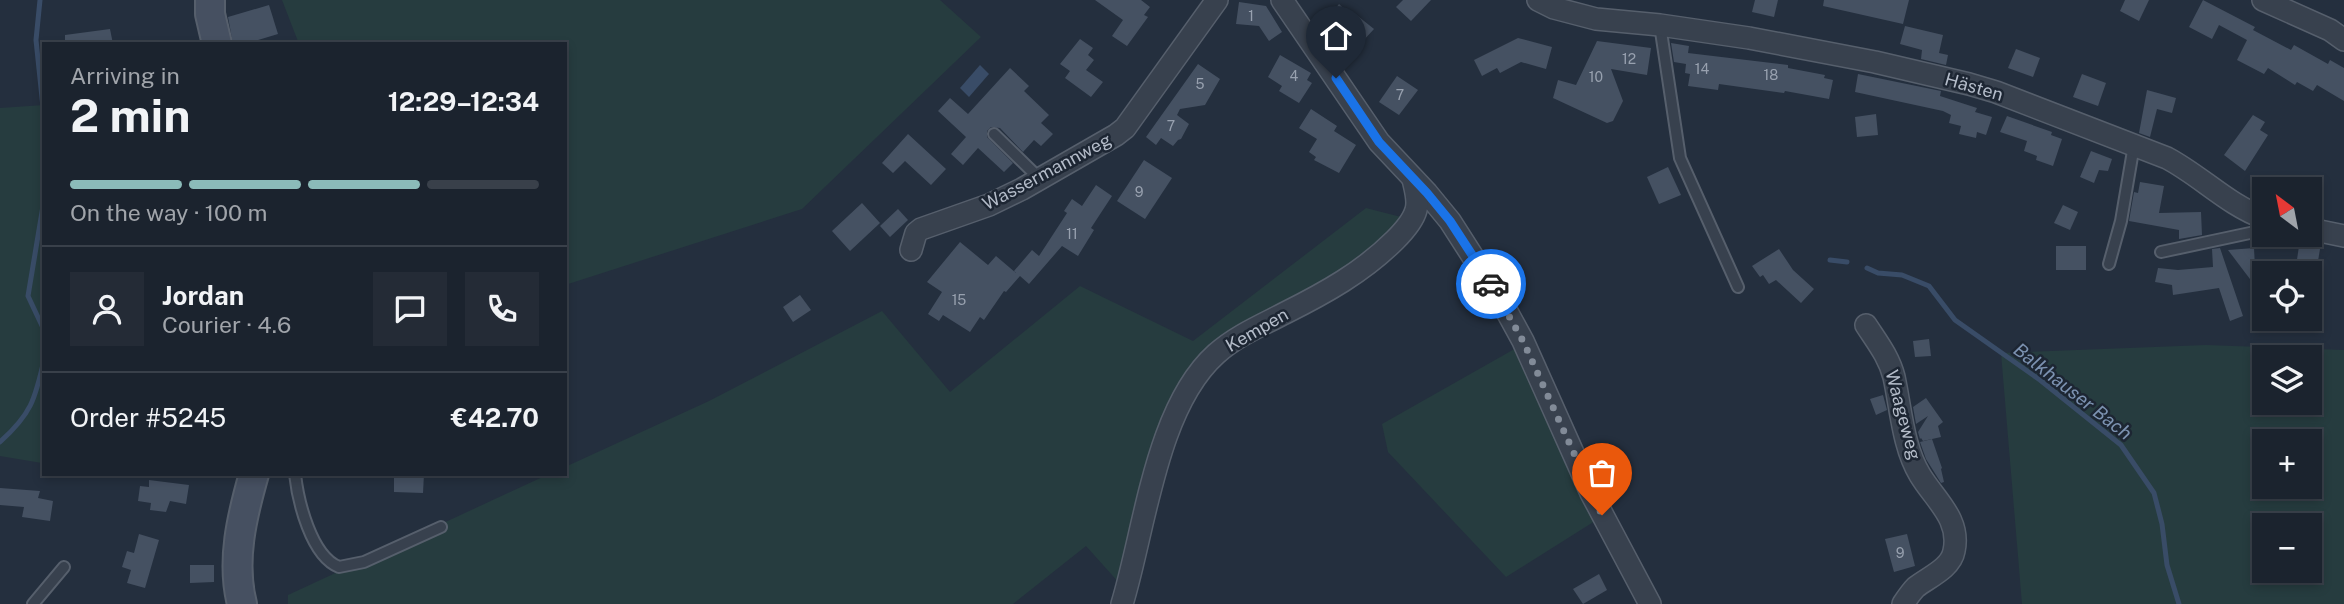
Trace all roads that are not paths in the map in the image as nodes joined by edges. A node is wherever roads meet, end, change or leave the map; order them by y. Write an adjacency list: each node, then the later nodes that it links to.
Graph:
1 (210, 0): 8 (main road)
2 (1217, 0): 11 (street, Wassermannweg)
3 (1282, 0): 12 (street)
4 (1538, 0): 6 (street, Hästen)
5 (2263, 0): 7 (street)
6 (1660, 25): 10 (street, Hästen); 20 (lane)
7 (2344, 40)
8 (217, 42)
9 (994, 134): 11 (lane)
10 (2134, 145): 13 (street, Hästen); 19 (lane)
11 (1040, 179): 17 (street, Wassermannweg)
12 (1413, 179): 28 (street, Kempen); 29 (street)
13 (2252, 212)
14 (2322, 231): 16 (street)
15 (2252, 233): 18 (lane)
16 (2344, 236)
17 (911, 250)
18 (2161, 252)
19 (2109, 264)
20 (1738, 287)
21 (1866, 325): 30 (street, Waageweg)
22 (254, 476): 27 (main road)
23 (295, 476): 24 (lane)
24 (441, 527)
25 (64, 567): 26 (lane)
26 (33, 604)
27 (242, 604)
28 (1122, 604)
29 (1650, 604)
30 (1903, 604)

